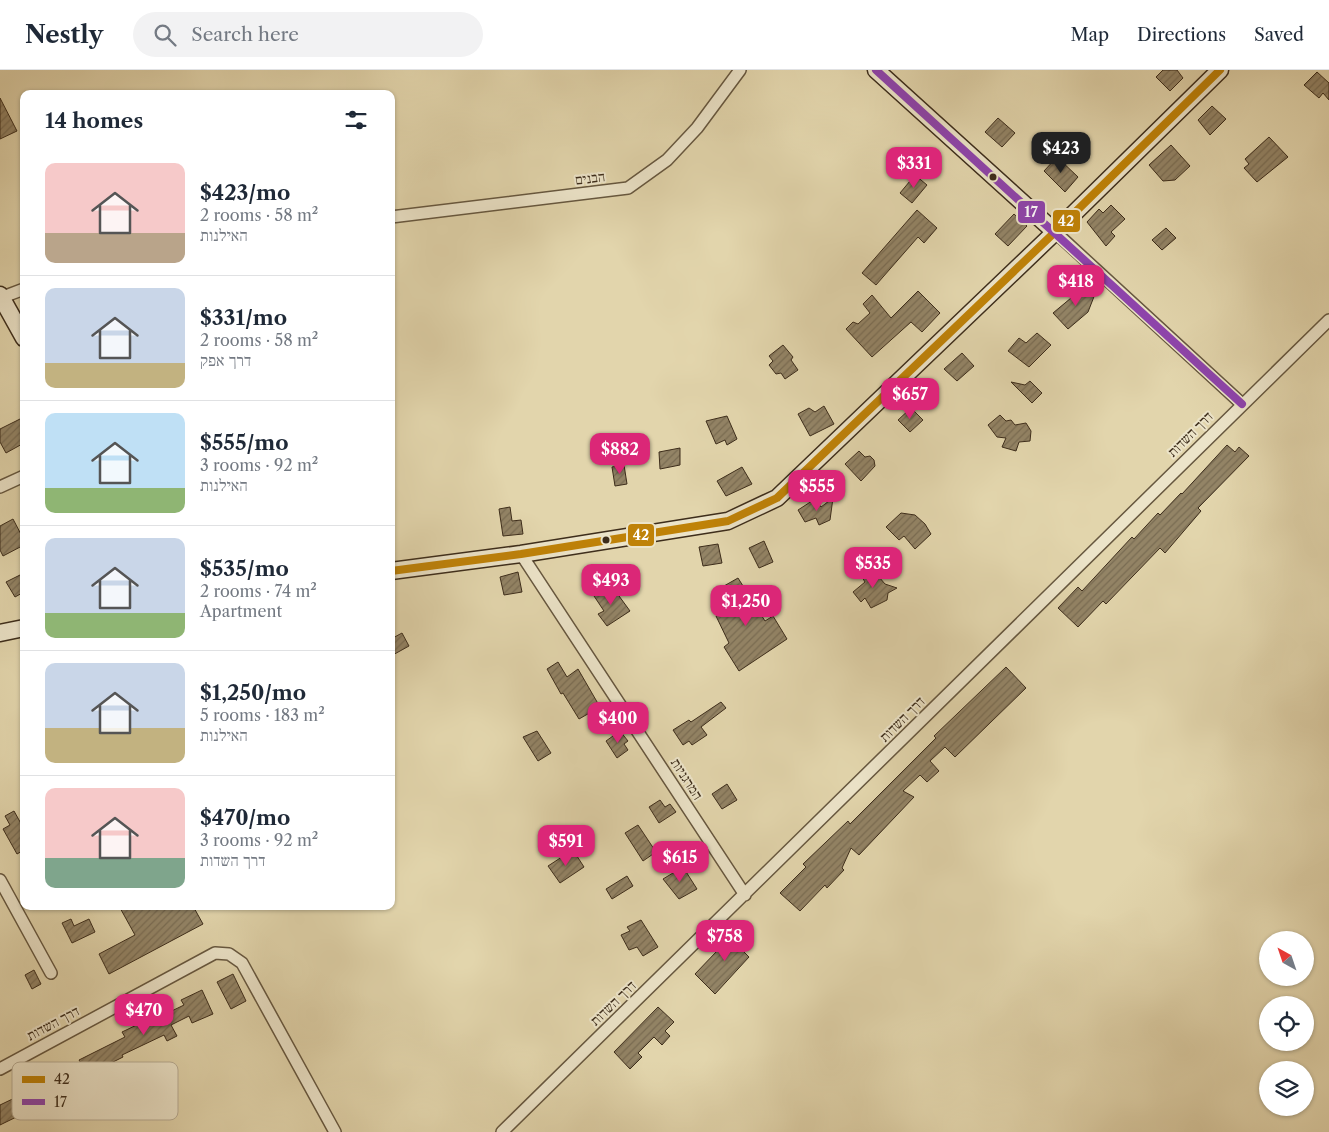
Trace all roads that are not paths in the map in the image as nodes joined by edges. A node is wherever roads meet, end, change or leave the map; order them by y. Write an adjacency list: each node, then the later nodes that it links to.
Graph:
1 (740, 70): 4 (street, הבנים)
2 (876, 70): 5 (main road)
3 (1220, 70): 5 (main road)
4 (395, 217)
5 (1055, 232): 10 (street); 13 (main road)
6 (20, 290): 7 (street)
7 (0, 297): 9 (main road)
8 (1326, 323): 10 (street, דרך השדות)
9 (20, 331)
10 (1242, 404): 18 (street, דרך השדות)
11 (20, 478): 12 (street)
12 (0, 487)
13 (521, 554): 14 (main road); 18 (street, המרגניות)
14 (395, 570)
15 (20, 629): 16 (main road)
16 (0, 633)
17 (0, 880): 19 (street)
18 (746, 895): 24 (street, דרך השדות)
19 (51, 973)
20 (13, 1062): 23 (street, דרך השדות)
21 (12, 1063): 22 (street, דרך השדות)
22 (0, 1069)
23 (335, 1132)
24 (502, 1132)

